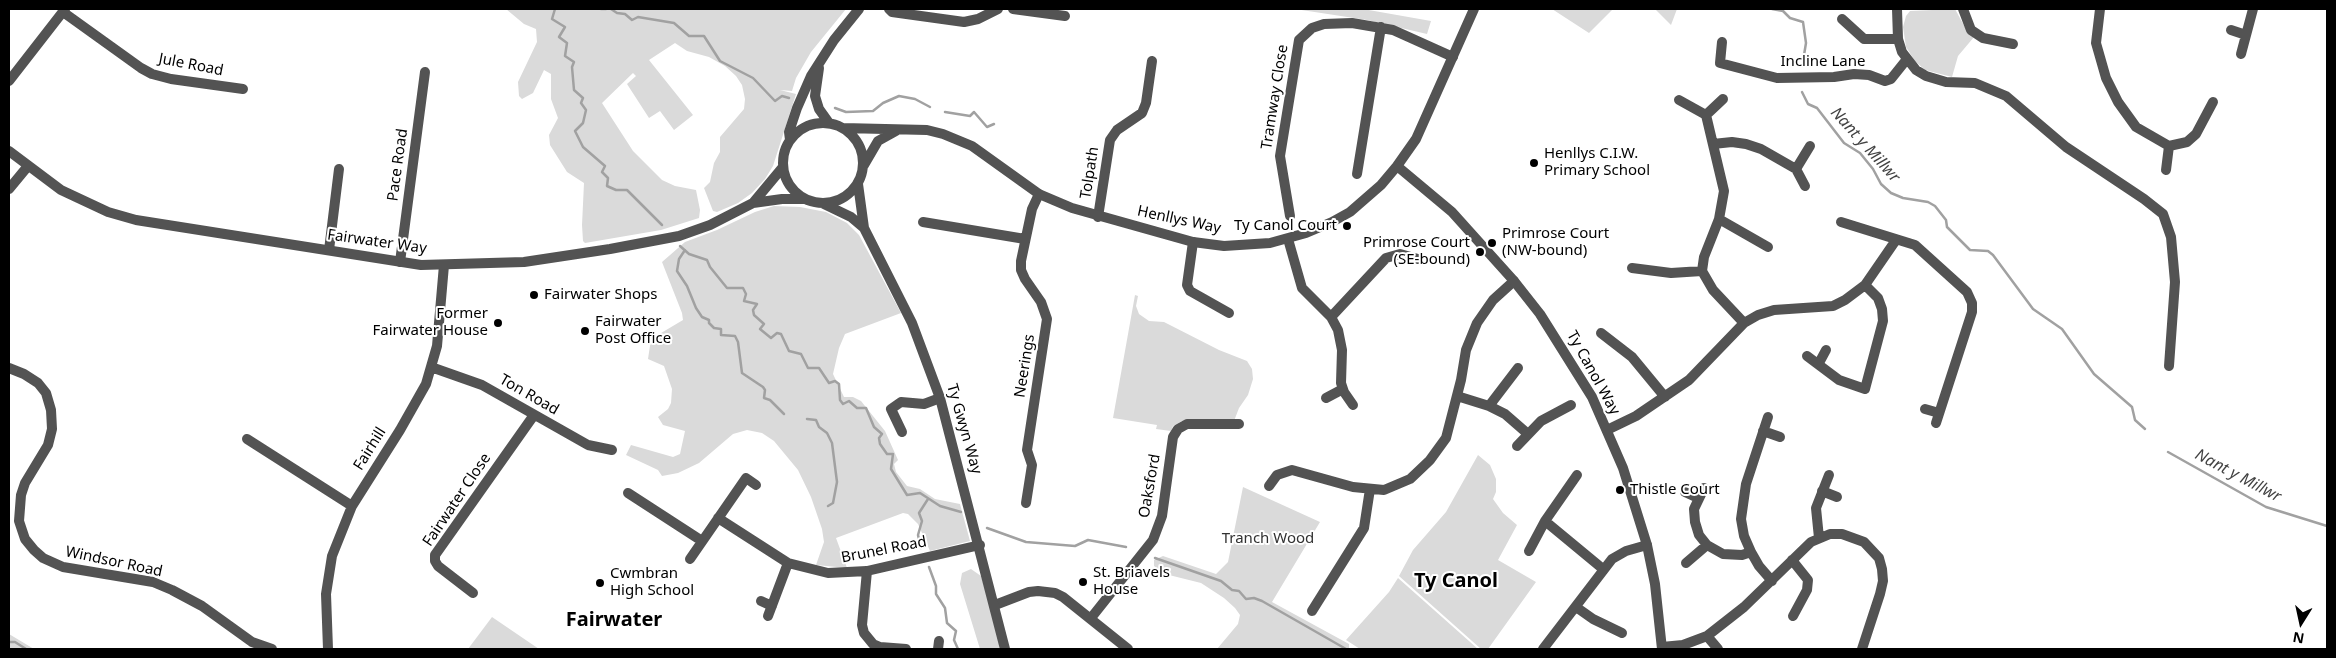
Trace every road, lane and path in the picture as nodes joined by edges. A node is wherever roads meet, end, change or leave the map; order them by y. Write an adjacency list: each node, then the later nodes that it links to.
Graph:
1 (859, 9): 23 (street)
2 (889, 9): 3 (street)
3 (998, 9)
4 (1013, 9): 11 (street)
5 (1474, 9): 20 (street, Henllys Way)
6 (1896, 9): 16 (street)
7 (1963, 9): 18 (street)
8 (2100, 9): 37 (street)
9 (2253, 9): 15 (street)
10 (64, 10): 25 (street); 26 (street, Jule Road)
11 (1065, 16)
12 (1842, 19): 16 (street)
13 (1381, 27): 20 (street, Tramway Close); 46 (street); 55 (street, Tramway Close)
14 (2231, 30): 15 (street)
15 (2246, 35): 19 (street)
16 (1898, 39): 21 (street)
17 (1722, 42): 21 (street, Incline Lane)
18 (2013, 44)
19 (2242, 54)
20 (1453, 57): 40 (street, Henllys Way)
21 (1907, 59): 80 (street)
22 (1152, 61): 54 (street, Tolpath)
23 (819, 67): 31 (street); 34 (street)
24 (425, 72): 67 (street, Pace Road)
25 (9, 81)
26 (244, 90)
27 (1680, 100): 30 (street)
28 (1723, 100): 30 (street)
29 (2213, 102): 37 (street)
30 (1706, 115): 35 (street)
31 (829, 123): 32 (street); 34 (street)
32 (843, 128): 33 (street, Henllys Way); 42 (street)
33 (896, 130): 42 (street); 50 (street, Henllys Way)
34 (790, 140): 41 (street)
35 (1713, 144): 44 (street); 56 (street)
36 (1810, 146): 44 (street)
37 (2169, 146): 45 (street)
38 (9, 151): 39 (street, Fairwater Way)
39 (28, 166): 49 (street); 65 (street, Fairwater Way)
40 (1397, 166): 61 (street, Henllys Way); 71 (street, Ty Canol Way)
41 (783, 167): 51 (street); 53 (street, Fairwater Way)
42 (864, 167): 47 (street)
43 (339, 169): 65 (street)
44 (1796, 169): 48 (street)
45 (2166, 170)
46 (1357, 174)
47 (858, 184): 52 (street); 59 (street, Ty Gwyn Way)
48 (1805, 186)
49 (9, 189)
50 (1039, 194): 54 (street, Henllys Way); 60 (street, Neerings)
51 (804, 199): 52 (street); 53 (street, Fairwater Way)
52 (822, 203): 59 (street, Ty Gwyn Way)
53 (753, 204): 68 (street, Fairwater Way)
54 (1098, 216): 63 (street, Henllys Way)
55 (1290, 216)
56 (1719, 219): 64 (street); 70 (street)
57 (923, 222): 60 (street)
58 (1842, 222): 62 (street)
59 (864, 228): 87 (street, Ty Gwyn Way)
60 (1025, 239): 115 (street, Neerings)
61 (1288, 239): 63 (street, Henllys Way); 74 (street)
62 (1896, 240): 72 (street); 92 (street)
63 (1193, 242): 73 (street)
64 (1768, 247)
65 (329, 250): 67 (street, Fairwater Way)
66 (1418, 259): 74 (street)
67 (400, 262): 68 (street, Fairwater Way)
68 (444, 265): 81 (street, Fairhill)
69 (1632, 268): 70 (street)
70 (1702, 271): 75 (street)
71 (1514, 281): 85 (street); 96 (street, Ty Canol Way)
72 (1865, 285): 75 (street); 79 (street)
73 (1229, 313)
74 (1331, 317): 84 (street)
75 (1744, 323): 86 (street)
76 (1601, 333): 86 (street)
77 (1826, 350): 79 (street)
78 (1807, 356): 79 (street)
79 (1819, 363)
80 (2169, 366)
81 (431, 367): 93 (street, Ton Road); 116 (street, Fairhill)
82 (9, 368): 145 (street, Windsor Road)
83 (1518, 368): 91 (street)
84 (1343, 389): 88 (street); 89 (street)
85 (1457, 396): 91 (street); 109 (street)
86 (1665, 397): 96 (street)
87 (940, 398): 97 (street); 122 (street, Ty Gwyn Way)
88 (1326, 398)
89 (1353, 405)
90 (1571, 405): 99 (street)
91 (1489, 406): 99 (street)
92 (1925, 410)
93 (534, 415): 103 (street, Ton Road); 133 (street, Fairwater Close)
94 (1768, 417): 98 (street)
95 (1239, 424): 141 (street, Oaksford)
96 (1607, 430): 123 (street, Ty Canol Way)
97 (902, 432)
98 (1763, 432): 100 (street); 125 (street)
99 (1528, 434): 102 (street)
100 (1780, 437)
101 (247, 439): 116 (street)
102 (1517, 446)
103 (612, 450)
104 (1577, 475): 118 (street)
105 (1829, 475): 110 (street)
106 (756, 485): 117 (street)
107 (1269, 486): 109 (street)
108 (1704, 488): 114 (street)
109 (1370, 489): 138 (street)
110 (1822, 491): 113 (street); 119 (street)
111 (1685, 492): 114 (street)
112 (628, 493): 120 (street)
113 (1837, 497)
114 (1698, 498): 121 (street)
115 (1026, 503)
116 (352, 506): 146 (street, Fairhill)
117 (718, 518): 120 (street); 128 (street, Brunel Road)
118 (1545, 522): 124 (street); 130 (street)
119 (1819, 538): 127 (street); 152 (street)
120 (702, 541): 126 (street)
121 (1707, 544): 125 (street); 129 (street)
122 (980, 545): 131 (street, Brunel Road); 135 (street, Ty Gwyn Way)
123 (1647, 545): 130 (street); 144 (street, Ty Canol Way)
124 (1529, 551)
125 (1751, 552): 132 (street)
126 (690, 559)
127 (1792, 560): 132 (street); 140 (street)
128 (788, 563): 131 (street, Brunel Road); 136 (street)
129 (1686, 563)
130 (1603, 569): 137 (street)
131 (867, 571): 147 (street)
132 (1772, 581): 143 (street)
133 (473, 593)
134 (761, 601): 136 (street)
135 (995, 605): 141 (street); 148 (street, Ty Gwyn Way)
136 (772, 606): 139 (street)
137 (1576, 607): 142 (street); 150 (street)
138 (1312, 611)
139 (768, 616)
140 (1793, 616)
141 (1091, 618): 149 (street)
142 (1622, 633)
143 (1707, 636): 144 (street); 151 (street)
144 (1662, 648)
145 (272, 649)
146 (328, 649)
147 (906, 649)
148 (1005, 649)
149 (1128, 649)
150 (1543, 649)
151 (1718, 649)
152 (1862, 649)

